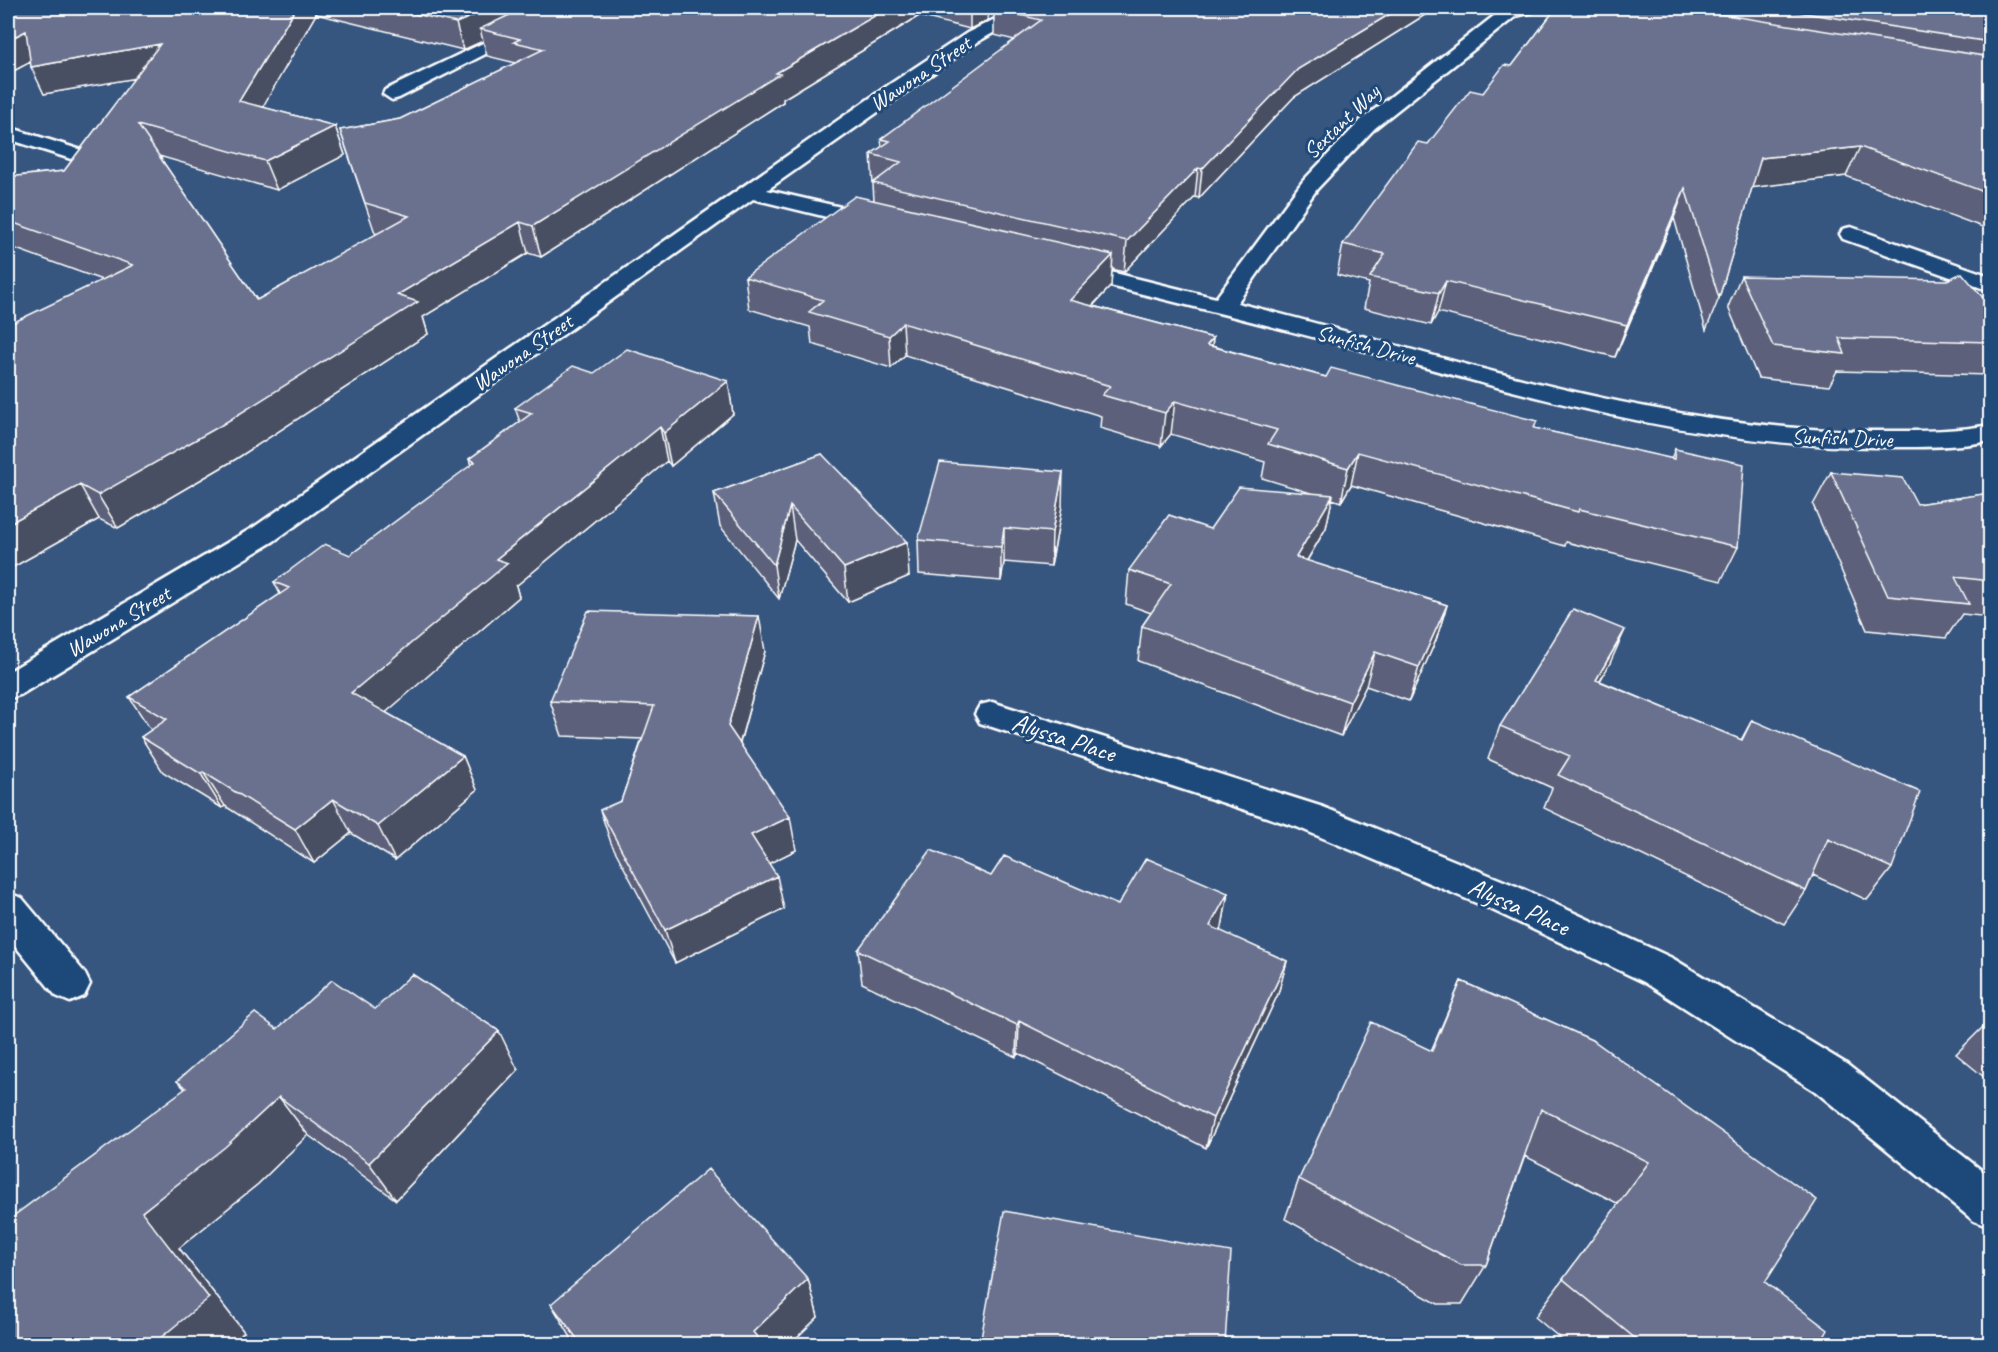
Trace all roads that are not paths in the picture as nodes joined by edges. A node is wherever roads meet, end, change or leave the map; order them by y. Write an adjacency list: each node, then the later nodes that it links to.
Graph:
1 (568, 8): 6 (street)
2 (1029, 8): 5 (street, Wawona Street)
3 (1527, 8): 14 (street, Sextant Way)
4 (988, 12): 5 (street)
5 (1009, 17): 9 (street, Wawona Street)
6 (392, 94)
7 (8, 133): 8 (street)
8 (87, 158)
9 (750, 192): 10 (street); 16 (street, Wawona Street)
10 (900, 228)
11 (1851, 234): 13 (street)
12 (1038, 261): 14 (street, Sunfish Drive)
13 (1990, 284)
14 (1223, 305): 15 (street, Sunfish Drive)
15 (1990, 433)
16 (8, 687)
17 (992, 714): 20 (street, Alyssa Place)
18 (8, 909): 19 (street)
19 (70, 984)
20 (1990, 1205)

